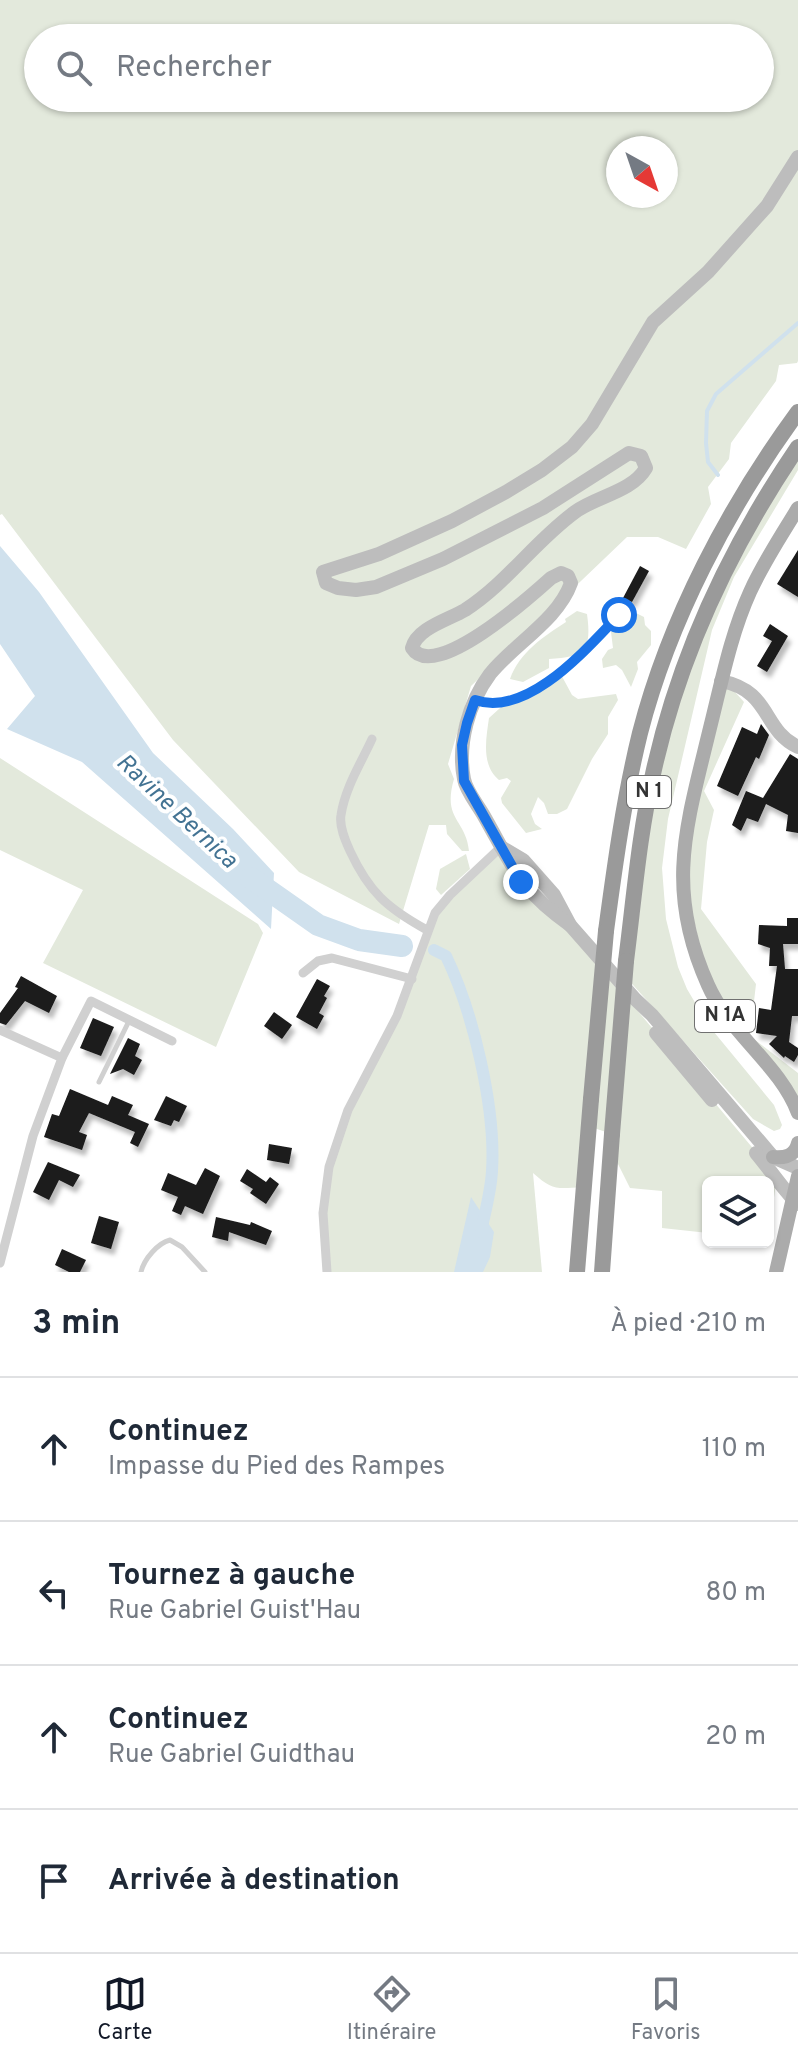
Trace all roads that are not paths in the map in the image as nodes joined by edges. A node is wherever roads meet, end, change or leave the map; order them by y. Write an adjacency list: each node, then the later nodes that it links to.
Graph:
1 (798, 157): 7 (main road)
2 (798, 412): 31 (highway, N 1, bridge)
3 (798, 447): 32 (highway, N 1, bridge)
4 (798, 508): 6 (main road, N 1A)
5 (631, 615): 7 (lane)
6 (724, 681): 9 (main road); 21 (main road, N 1A)
7 (475, 700): 10 (main road)
8 (372, 739): 12 (street)
9 (798, 747)
10 (501, 847): 11 (main road); 11 (main road); 12 (street)
11 (570, 925): 15 (main road)
12 (427, 930): 14 (street)
13 (303, 973): 14 (street)
14 (412, 979): 30 (street)
15 (635, 999): 23 (main road); 26 (main road)
16 (129, 1021): 18 (street); 19 (street); 20 (lane)
17 (0, 1030): 19 (street)
18 (172, 1041)
19 (62, 1058): 27 (street)
20 (99, 1082)
21 (798, 1113)
22 (798, 1143): 23 (main road)
23 (773, 1157): 24 (main road)
24 (798, 1168)
25 (798, 1176): 26 (main road)
26 (795, 1203): 33 (main road)
27 (0, 1263)
28 (141, 1272): 29 (lane)
29 (205, 1272)
30 (327, 1272)
31 (577, 1272)
32 (602, 1272)
33 (776, 1272)

